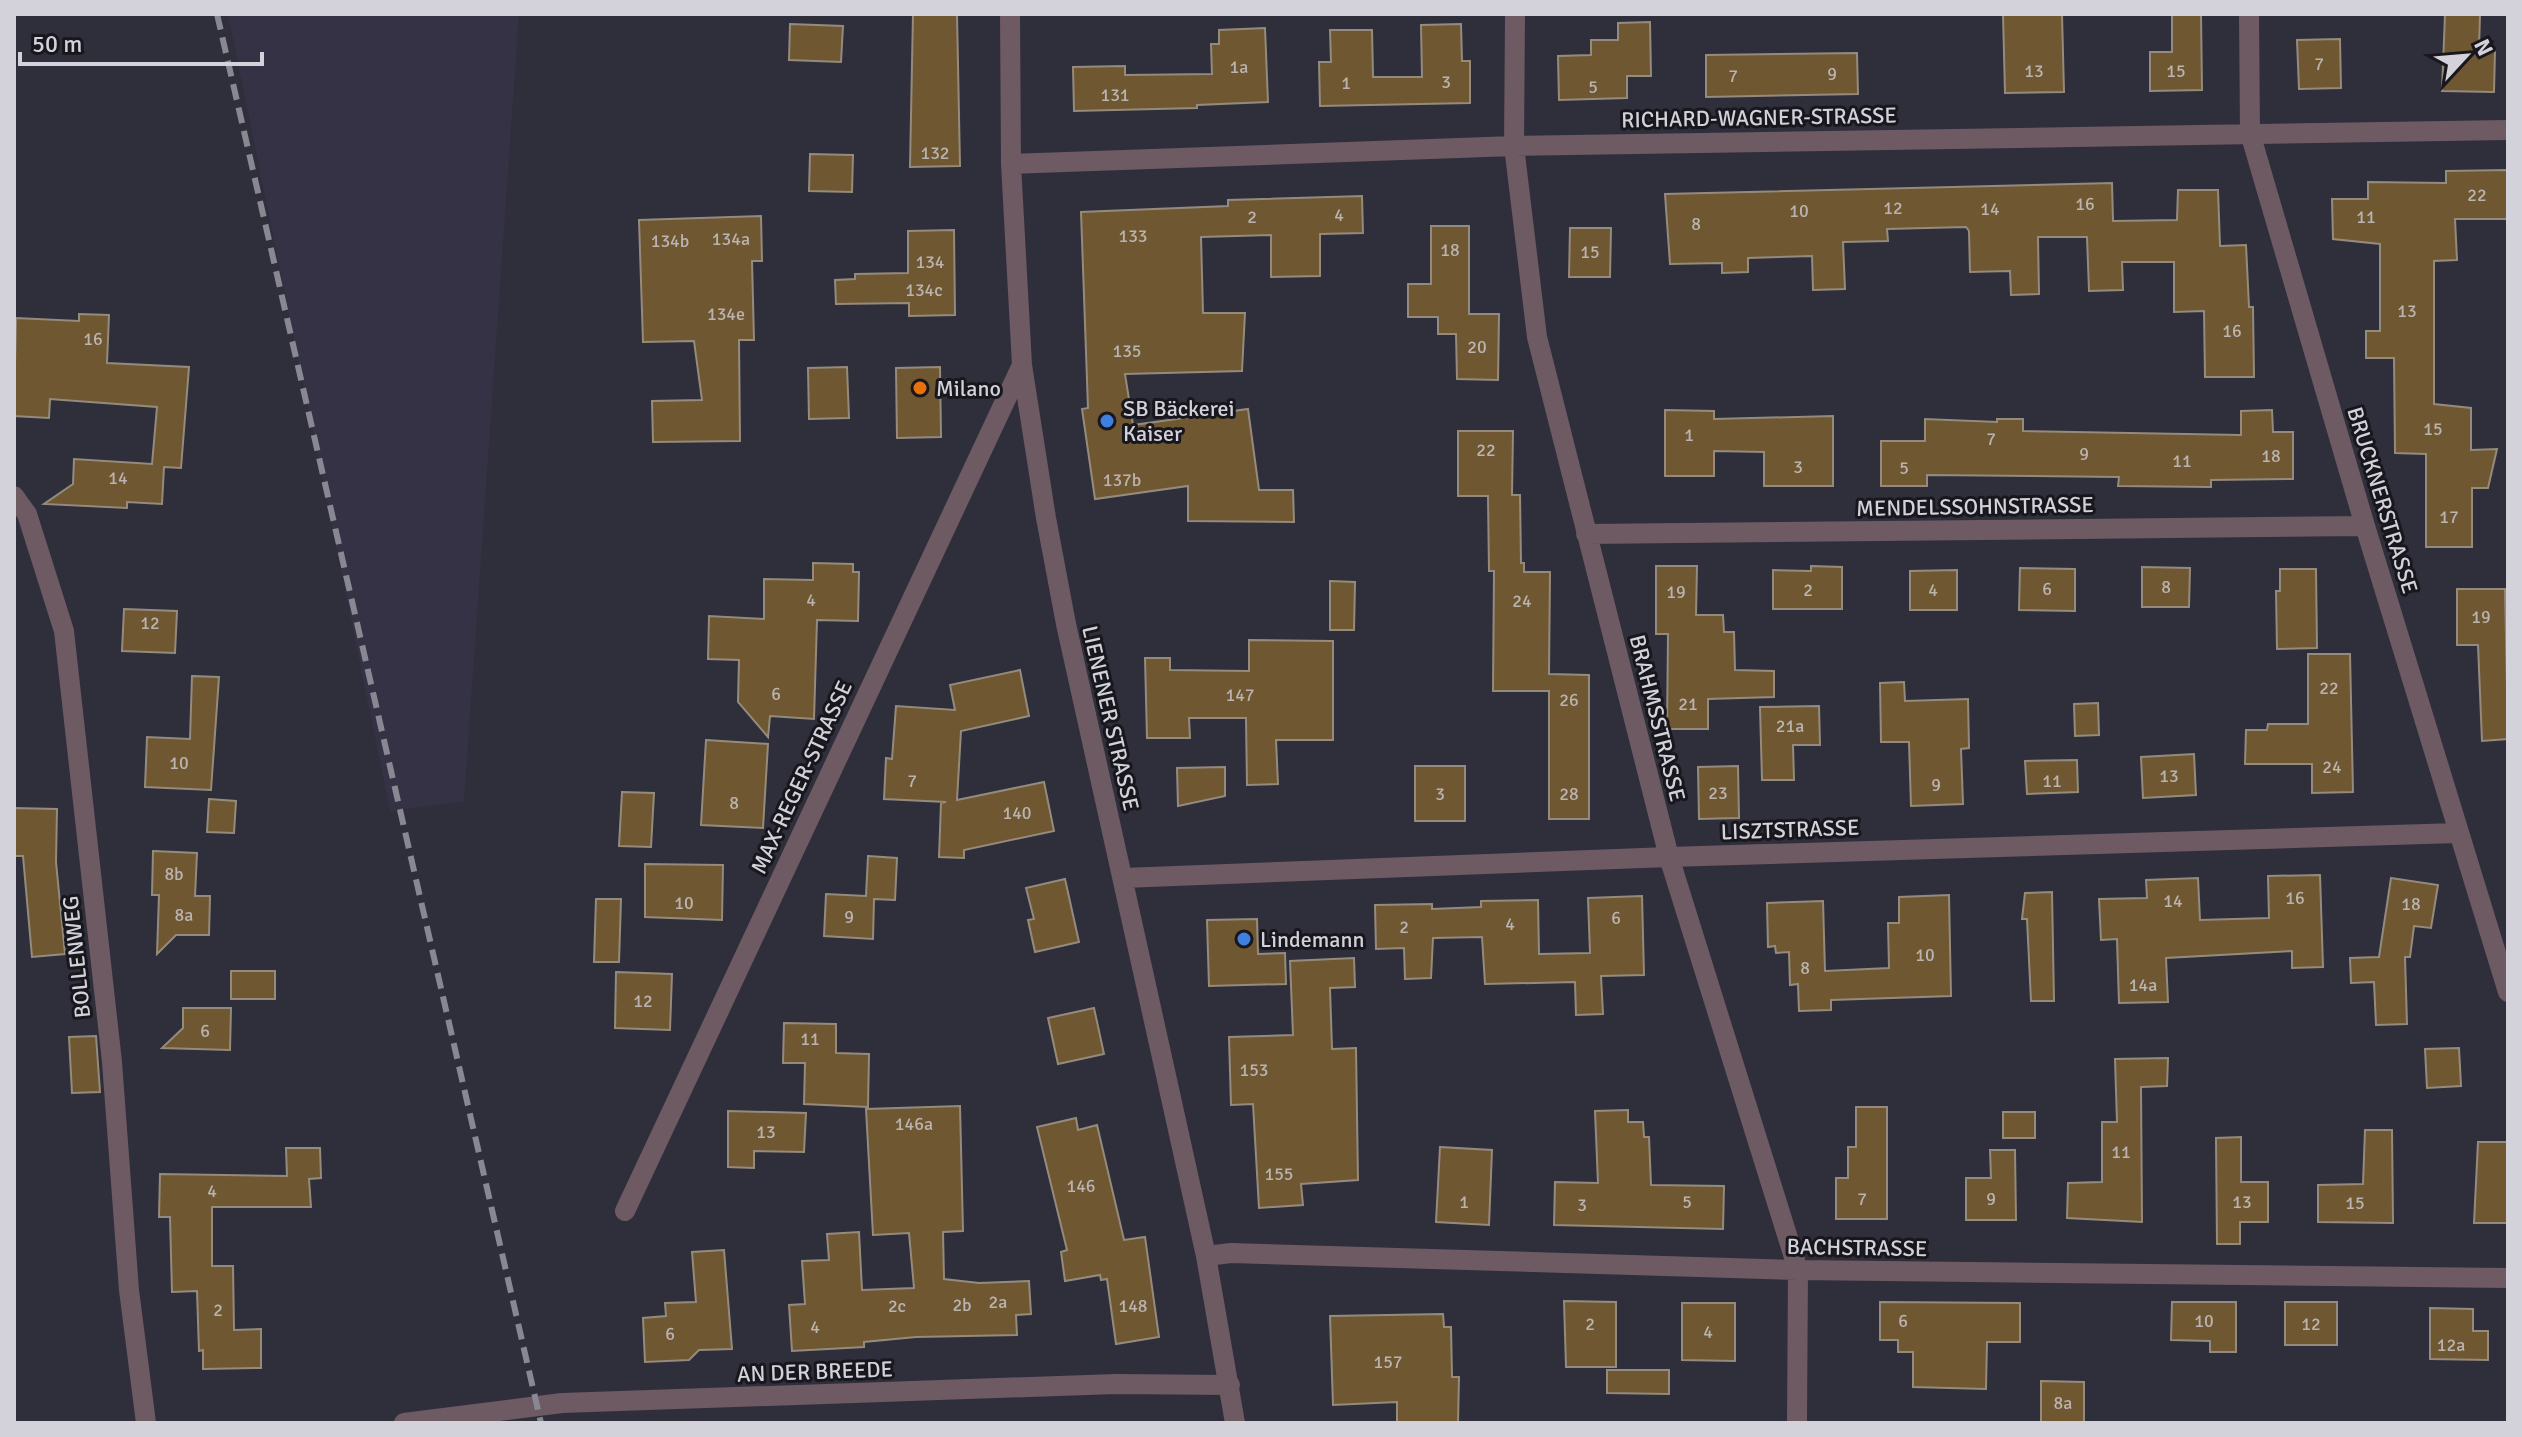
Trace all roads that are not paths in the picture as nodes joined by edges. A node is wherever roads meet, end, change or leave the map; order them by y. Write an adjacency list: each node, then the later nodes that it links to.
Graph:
1 (1010, 14): 7 (street, LIENENER STRASSE)
2 (1515, 14): 6 (street, BRAHMSSTRASSE)
3 (2249, 14): 5 (street, BRUCKNERSTRASSE)
4 (2508, 130): 5 (street, RICHARD-WAGNER-STRASSE)
5 (2250, 133): 6 (street, RICHARD-WAGNER-STRASSE); 10 (street, BRUCKNERSTRASSE)
6 (1514, 146): 7 (street, RICHARD-WAGNER-STRASSE); 11 (street, BRAHMSSTRASSE)
7 (1011, 164): 8 (street, LIENENER STRASSE)
8 (1022, 365): 14 (street, LIENENER STRASSE); 16 (street, MAX-REGER-STRASSE)
9 (14, 496): 21 (street, BOLLENWEG)
10 (2365, 526): 11 (street, MENDELSSOHNSTRASSE); 12 (street, BRUCKNERSTRASSE)
11 (1586, 534): 13 (street, BRAHMSSTRASSE)
12 (2458, 833): 13 (street, LISZTSTRASSE); 15 (street, BRUCKNERSTRASSE)
13 (1669, 857): 14 (street, LISZTSTRASSE); 18 (street, BRAHMSSTRASSE)
14 (1123, 878): 17 (street, LIENENER STRASSE)
15 (2508, 992)
16 (625, 1211)
17 (1206, 1256): 18 (street, BACHSTRASSE); 20 (street, LIENENER STRASSE)
18 (1798, 1270): 19 (street, BACHSTRASSE); 24 (street, BRAHMSSTRASSE)
19 (2508, 1278)
20 (1230, 1385): 22 (street, AN DER BREEDE); 23 (street, LIENENER STRASSE)
21 (146, 1423)
22 (404, 1423)
23 (1235, 1423)
24 (1797, 1423)

